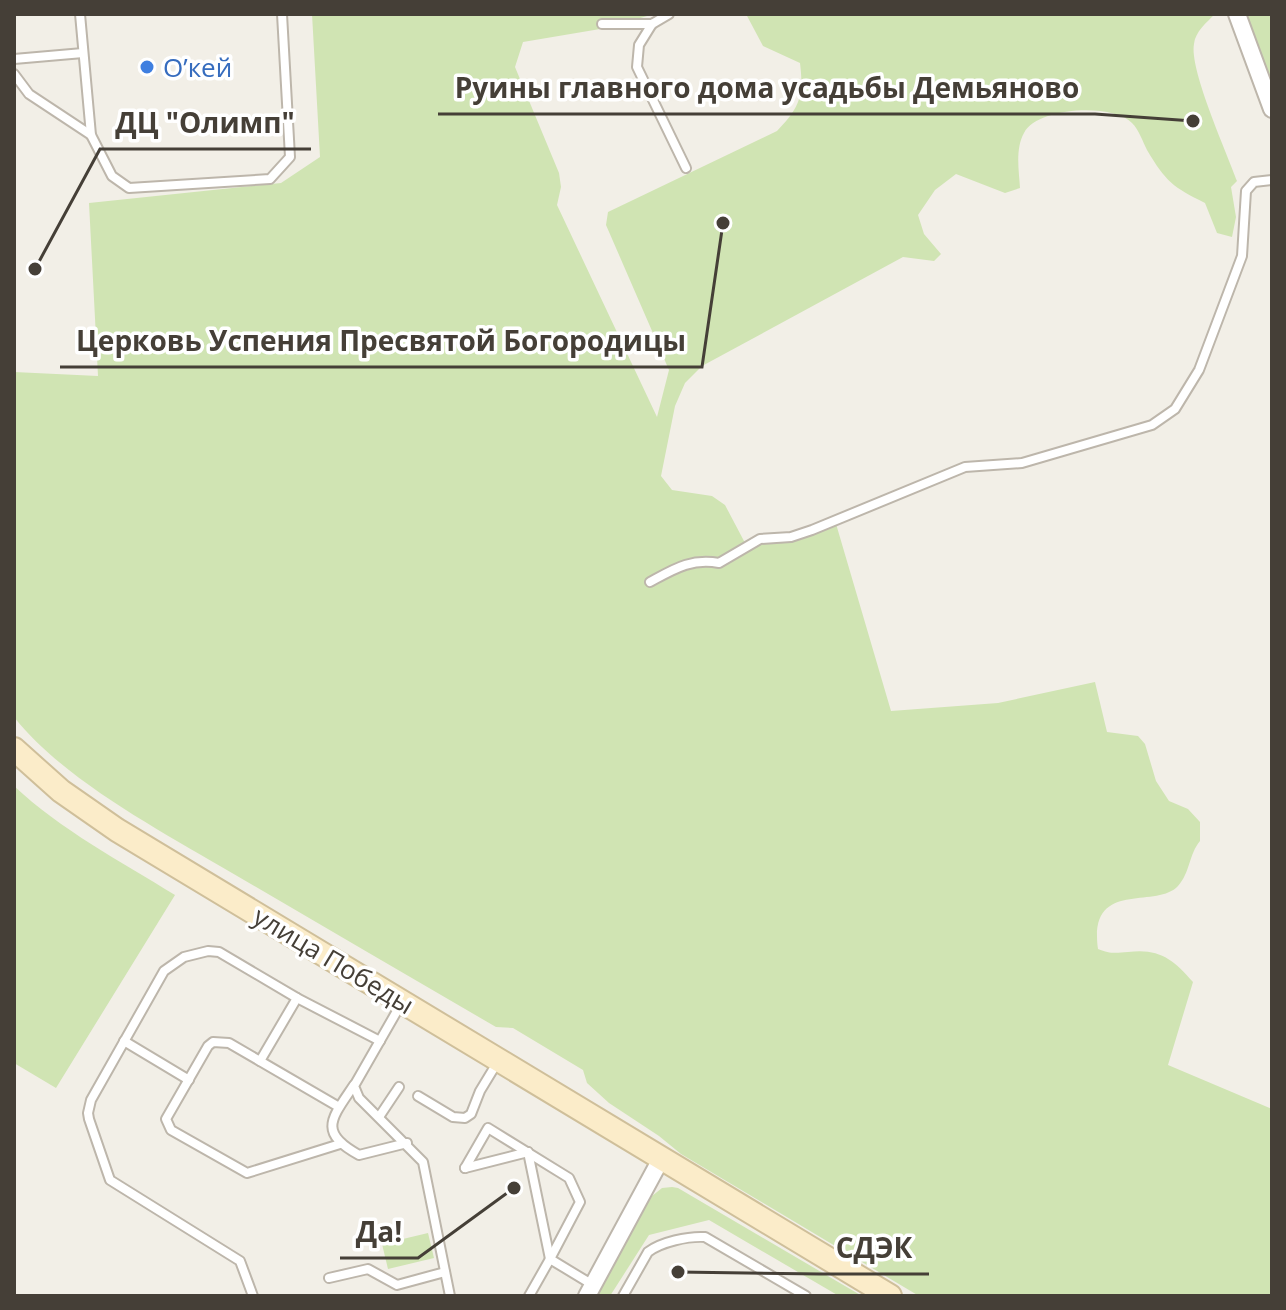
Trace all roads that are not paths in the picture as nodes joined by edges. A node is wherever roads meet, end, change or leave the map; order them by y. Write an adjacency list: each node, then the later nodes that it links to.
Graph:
1 (80, 14): 7 (lane)
2 (282, 14): 11 (lane)
3 (669, 14): 6 (lane)
4 (1237, 14): 10 (street)
5 (602, 24): 6 (lane)
6 (652, 24): 12 (lane)
7 (83, 53): 8 (lane); 11 (lane)
8 (14, 59)
9 (14, 74): 11 (lane)
10 (1272, 109)
11 (91, 135)
12 (686, 168)
13 (1272, 180): 14 (lane)
14 (650, 582)
15 (14, 749): 17 (street, улица Победы)
16 (297, 998): 18 (lane); 19 (lane); 21 (lane)
17 (403, 1002): 19 (lane); 20 (street, улица Победы)
18 (124, 1041): 22 (lane); 36 (lane)
19 (380, 1041): 23 (lane)
20 (499, 1059): 25 (lane); 31 (street, улица Победы)
21 (260, 1061): 22 (lane); 26 (lane)
22 (189, 1080): 29 (lane)
23 (356, 1081): 26 (lane); 27 (lane)
24 (399, 1087): 27 (lane)
25 (418, 1096)
26 (339, 1107): 29 (lane)
27 (379, 1117): 28 (lane)
28 (407, 1143): 29 (lane); 33 (lane)
29 (340, 1144)
30 (528, 1152): 30 (lane); 32 (lane); 32 (lane)
31 (661, 1159): 35 (street); 41 (street, улица Победы)
32 (550, 1259): 35 (lane); 38 (lane)
33 (445, 1272): 34 (lane); 37 (lane)
34 (329, 1278)
35 (590, 1291)
36 (253, 1296)
37 (450, 1296)
38 (529, 1296)
39 (623, 1296): 40 (lane)
40 (806, 1296)
41 (890, 1296)

